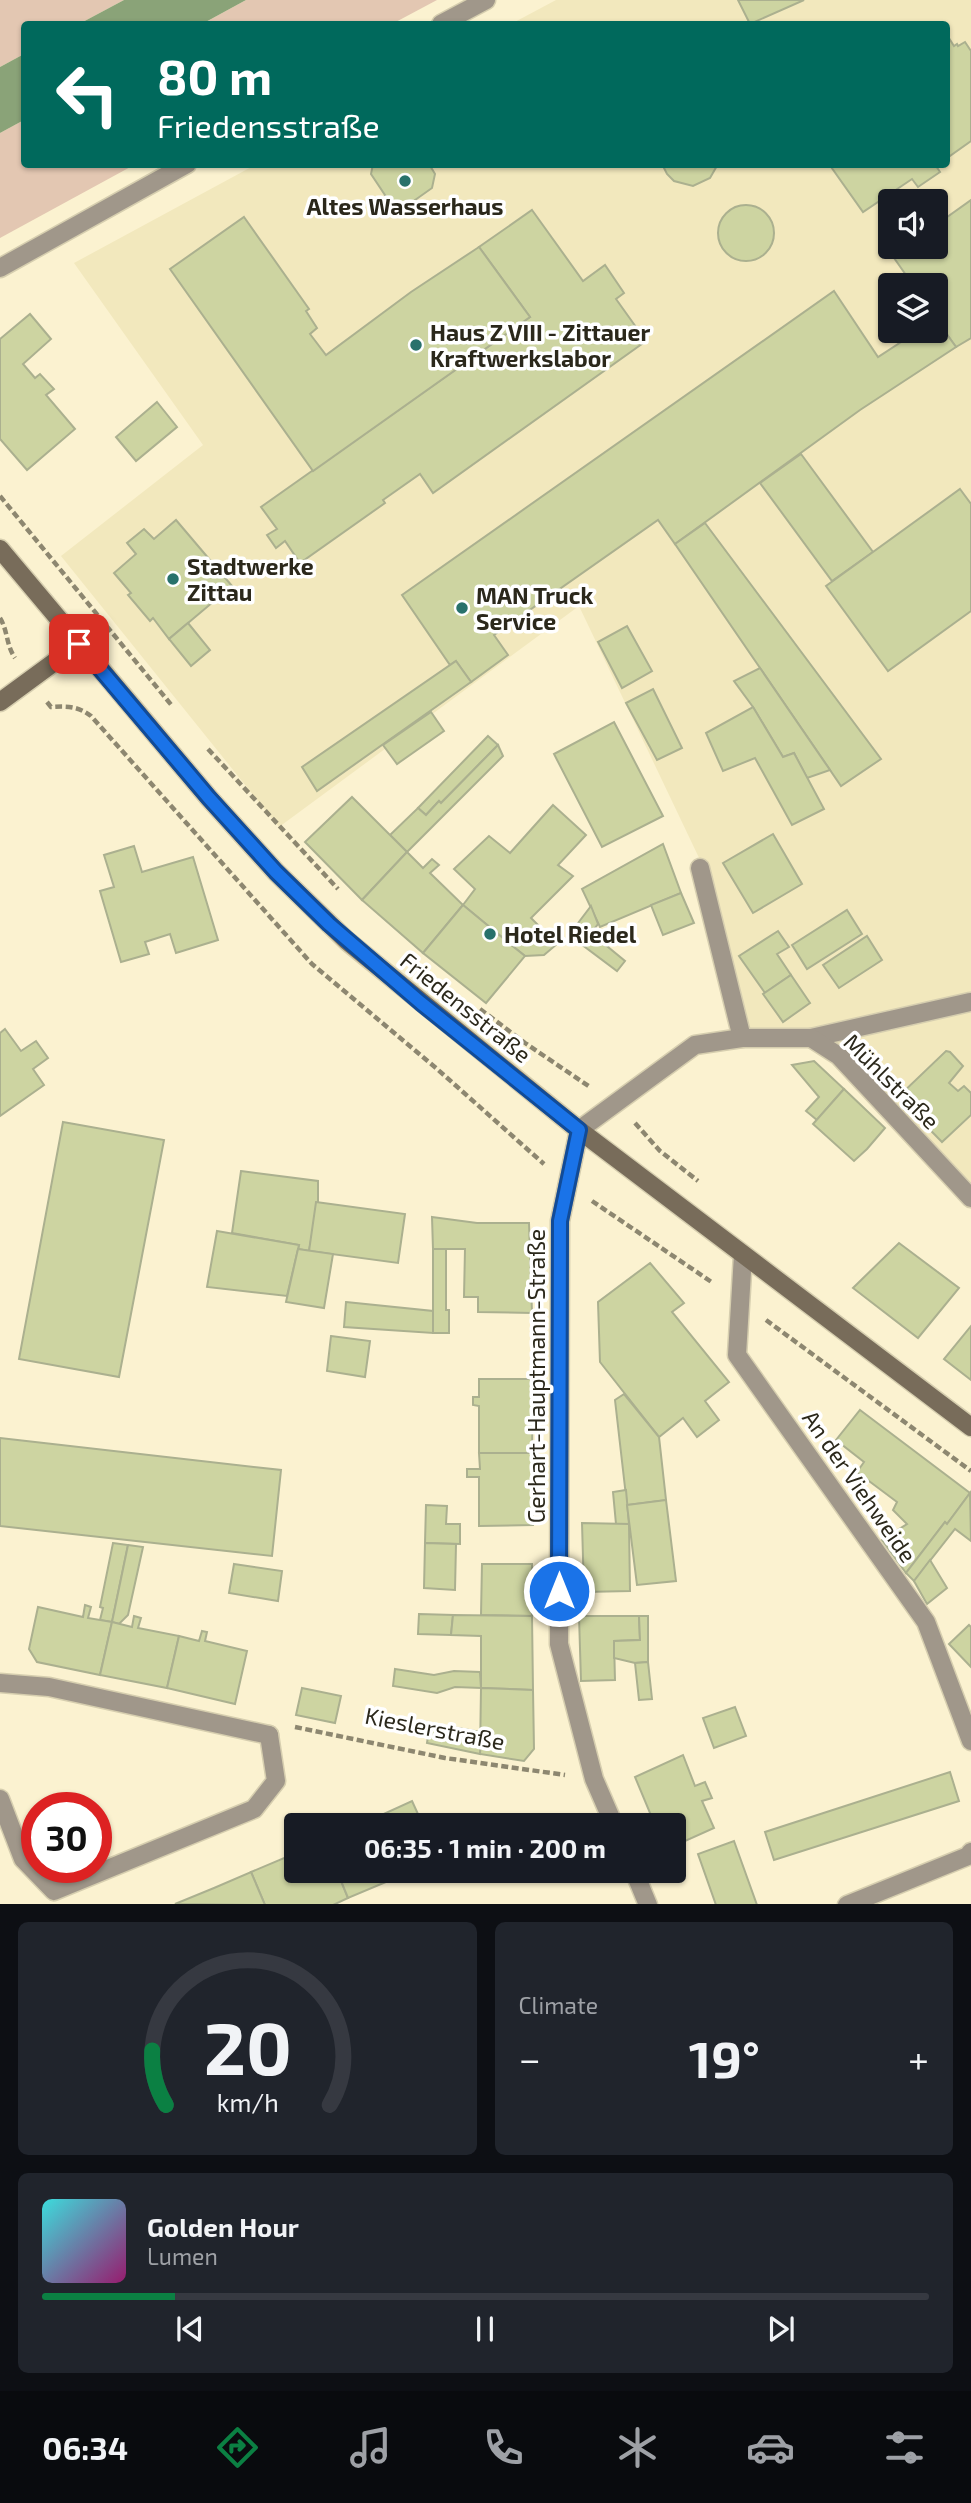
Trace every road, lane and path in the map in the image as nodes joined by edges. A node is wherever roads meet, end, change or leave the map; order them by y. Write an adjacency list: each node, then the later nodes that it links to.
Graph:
1 (486, 0): 2 (street)
2 (447, 21)
3 (180, 168): 4 (street)
4 (0, 268)
5 (0, 496): 9 (path)
6 (0, 549): 7 (main road, Friedensstraße)
7 (79, 644): 8 (main road); 18 (main road, Friedensstraße)
8 (0, 702)
9 (176, 710)
10 (202, 743): 12 (path)
11 (700, 867): 15 (street)
12 (341, 892)
13 (970, 1002): 16 (street)
14 (472, 1004): 17 (path)
15 (742, 1038): 16 (street, Mühlstraße); 17 (street, Mühlstraße)
16 (811, 1038): 20 (street, Mühlstraße)
17 (615, 1103): 18 (street, Mühlstraße); 19 (path)
18 (579, 1130): 21 (main road, Friedensstraße); 26 (street, Gerhart-Hauptmann-Straße)
19 (702, 1184)
20 (971, 1198)
21 (743, 1255): 22 (main road, Friedensstraße); 25 (street, An der Viehweide)
22 (971, 1427)
23 (0, 1683): 24 (street)
24 (269, 1735): 26 (path, Kieslerstraße); 27 (street)
25 (971, 1741)
26 (594, 1779): 28 (street, Gerhart-Hauptmann-Straße)
27 (0, 1799)
28 (609, 1813)
29 (971, 1852): 32 (street)
30 (639, 1883): 31 (street)
31 (649, 1904)
32 (849, 1904)

